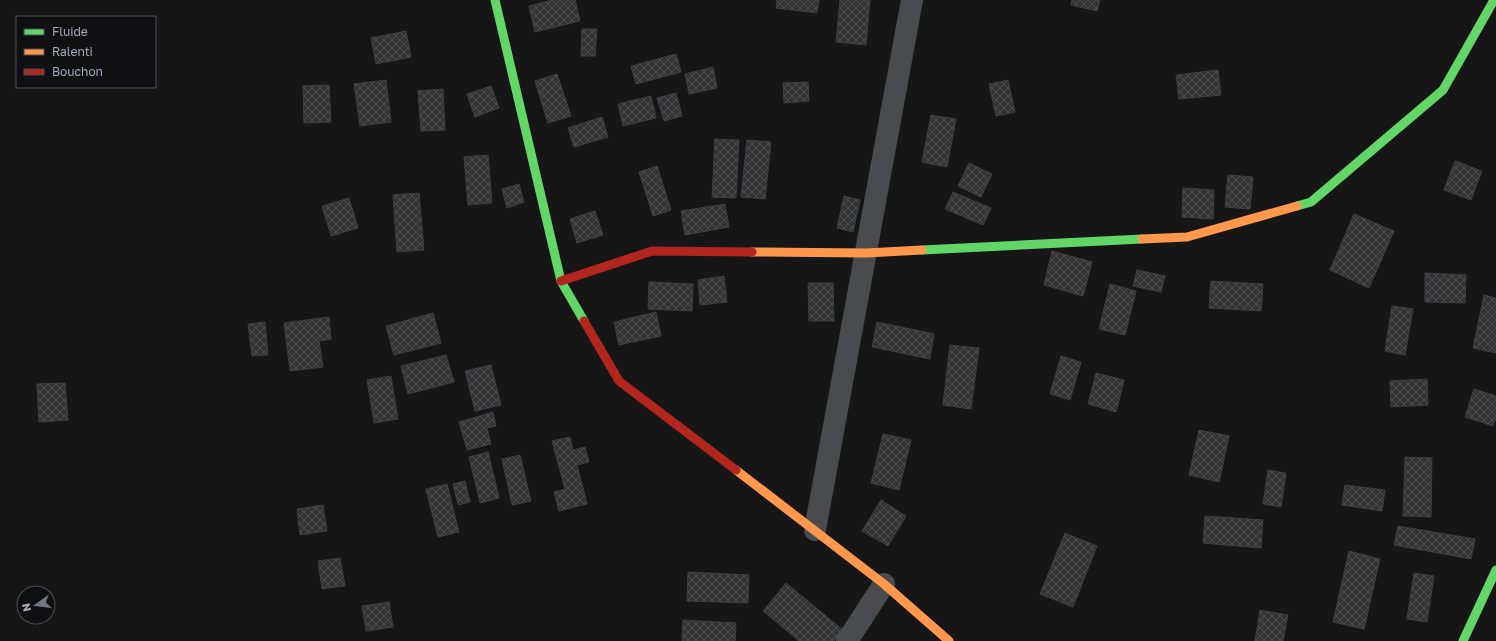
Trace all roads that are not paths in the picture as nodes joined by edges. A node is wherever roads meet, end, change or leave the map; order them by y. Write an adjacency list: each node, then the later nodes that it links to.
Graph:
1 (495, 0): 5 (street)
2 (912, 0): 4 (street)
3 (1494, 0): 4 (street)
4 (866, 253): 5 (street); 6 (street)
5 (561, 281): 6 (street)
6 (815, 530): 8 (street)
7 (1496, 570): 11 (street)
8 (884, 584): 9 (street); 10 (street)
9 (848, 641)
10 (949, 641)
11 (1463, 641)

